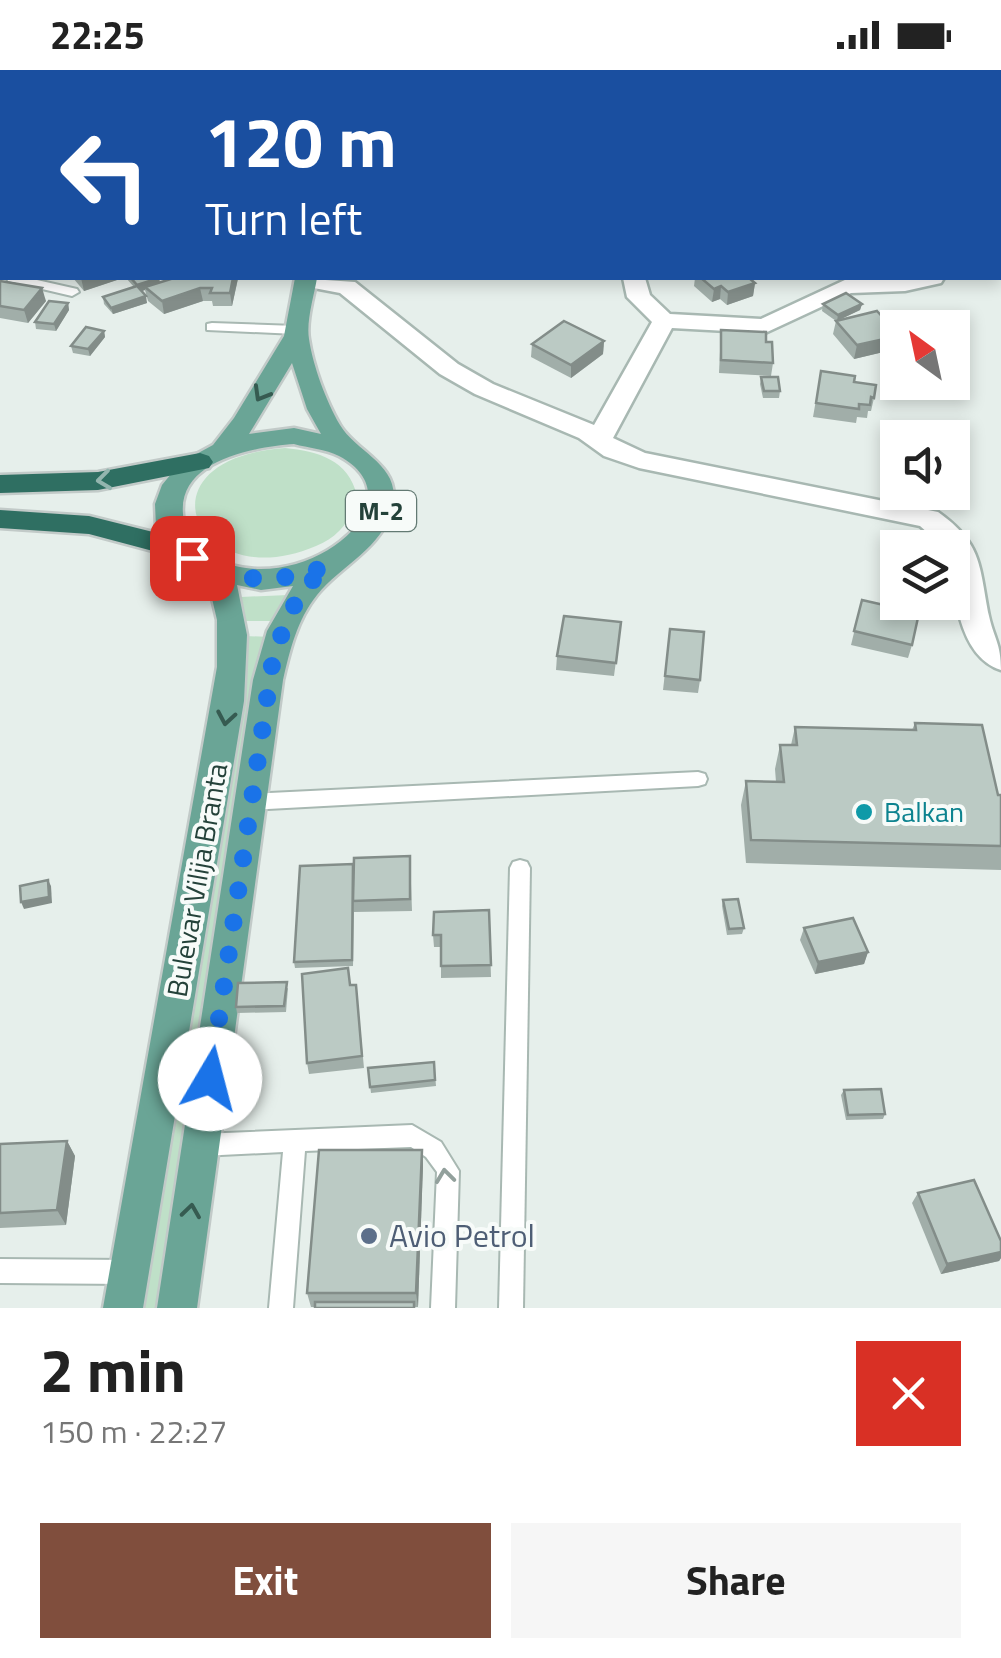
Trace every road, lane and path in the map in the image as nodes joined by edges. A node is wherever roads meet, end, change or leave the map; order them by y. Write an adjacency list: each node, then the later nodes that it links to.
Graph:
1 (15, 280): 6 (lane)
2 (306, 280): 9 (main road, M-2)
3 (311, 280): 10 (street)
4 (634, 280): 7 (street)
5 (924, 280): 7 (street)
6 (72, 292)
7 (664, 322): 10 (street)
8 (212, 327): 9 (lane)
9 (296, 333): 11 (main road, M-2); 12 (main road, M-2, one-way to 12)
10 (600, 438): 18 (street)
11 (344, 448): 12 (main road); 16 (main road, M-2)
12 (212, 456): 13 (highway, one-way to 13); 15 (main road, M-2)
13 (0, 484)
14 (0, 519): 15 (highway)
15 (182, 549): 17 (main road, M-2)
16 (328, 566): 17 (main road, M-2); 20 (main road, Bulevar Vilija Branta / M-2)
17 (218, 572): 25 (main road, Bulevar Vilija Branta, one-way to 25)
18 (1001, 659)
19 (698, 780): 20 (lane)
20 (250, 802): 23 (main road, Bulevar Vilija Branta / M-2)
21 (520, 868): 30 (lane)
22 (295, 1141): 23 (lane); 28 (lane); 29 (lane, one-way to 22)
23 (201, 1145): 27 (main road, Bulevar Vilija Branta / M-2, one-way to 23)
24 (0, 1271): 25 (lane)
25 (129, 1272): 26 (main road, Bulevar Vilija Branta)
26 (124, 1308)
27 (177, 1308)
28 (281, 1308)
29 (443, 1308)
30 (511, 1308)

